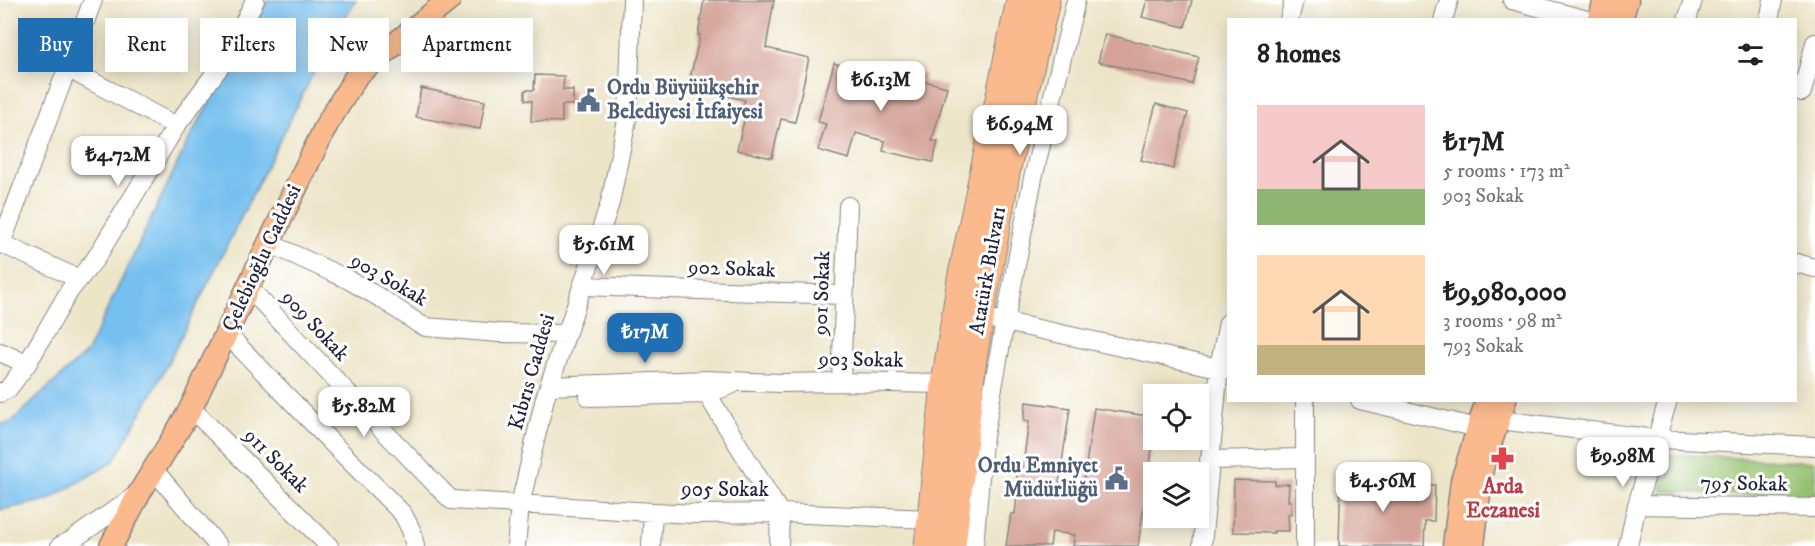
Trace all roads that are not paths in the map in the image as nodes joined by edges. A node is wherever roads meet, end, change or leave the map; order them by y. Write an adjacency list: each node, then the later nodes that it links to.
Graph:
1 (93, 0): 15 (street)
2 (255, 0): 27 (street)
3 (449, 0): 29 (main road, Çelebioğlu Caddesi)
4 (632, 0): 34 (street, Kıbrıs Caddesi)
5 (1020, 0): 45 (highway, Atatürk Bulvarı)
6 (1046, 0): 37 (highway, Atatürk Bulvarı)
7 (1076, 0): 37 (street)
8 (1294, 0): 16 (street)
9 (1449, 0): 17 (street)
10 (1512, 0): 18 (street)
11 (1605, 0): 19 (main road)
12 (1627, 0): 20 (main road)
13 (1693, 0): 21 (street)
14 (1773, 0): 22 (street)
15 (86, 18)
16 (1290, 18)
17 (1444, 18)
18 (1580, 18)
19 (1600, 18)
20 (1622, 18)
21 (1688, 18)
22 (1769, 18)
23 (1815, 45): 26 (street)
24 (66, 72): 30 (street)
25 (75, 72): 27 (street)
26 (1804, 91)
27 (176, 126): 33 (street)
28 (848, 206): 36 (street, 901 Sokak)
29 (269, 243): 35 (main road, Çelebioğlu Caddesi); 39 (street, 903 Sokak)
30 (1, 244): 33 (street)
31 (1797, 263): 32 (street)
32 (1815, 268)
33 (79, 279): 42 (street)
34 (582, 286): 36 (street, 902 Sokak); 39 (street, Kıbrıs Caddesi)
35 (249, 288): 38 (main road, Çelebioğlu Caddesi); 61 (street, 909 Sokak)
36 (844, 295): 44 (street, 901 Sokak)
37 (993, 319): 43 (street); 76 (highway, Atatürk Bulvarı); 77 (street)
38 (226, 334): 53 (main road, Çelebioğlu Caddesi); 71 (street)
39 (566, 334): 47 (street, Kıbrıs Caddesi)
40 (1227, 334): 43 (street)
41 (0, 352): 42 (street)
42 (27, 364): 48 (street)
43 (1224, 368): 58 (street)
44 (841, 382): 45 (street, 903 Sokak); 46 (street, 903 Sokak)
45 (945, 384): 66 (highway, Atatürk Bulvarı)
46 (706, 387): 47 (street, 903 Sokak); 65 (street)
47 (547, 392): 61 (street, Kıbrıs Caddesi)
48 (0, 393)
49 (1305, 402): 57 (street)
50 (1368, 402): 54 (street)
51 (1667, 402): 55 (street)
52 (1497, 407): 54 (main road); 55 (street, 795 Sokak); 81 (main road)
53 (192, 408): 59 (main road, Çelebioğlu Caddesi); 70 (street, 911 Sokak)
54 (1478, 428): 80 (main road)
55 (1657, 439): 56 (street, 795 Sokak); 62 (street)
56 (1815, 446)
57 (1305, 458): 58 (street); 79 (street)
58 (1209, 460): 78 (street)
59 (154, 470): 60 (main road, Çelebioğlu Caddesi); 69 (street)
60 (141, 492): 67 (street); 68 (main road, Çelebioğlu Caddesi)
61 (520, 505): 64 (street, 905 Sokak); 72 (street, Kıbrıs Caddesi)
62 (1637, 505): 63 (street, 795 Sokak); 82 (street)
63 (1815, 508)
64 (653, 512): 65 (street, 905 Sokak); 73 (street)
65 (780, 513): 66 (street, 905 Sokak); 74 (street)
66 (930, 519): 75 (highway, Atatürk Bulvarı)
67 (60, 546)
68 (111, 546)
69 (218, 546)
70 (329, 546)
71 (415, 546)
72 (516, 546)
73 (651, 546)
74 (779, 546)
75 (928, 546)
76 (952, 546)
77 (974, 546)
78 (1202, 546)
79 (1305, 546)
80 (1454, 546)
81 (1473, 546)
82 (1628, 546)

